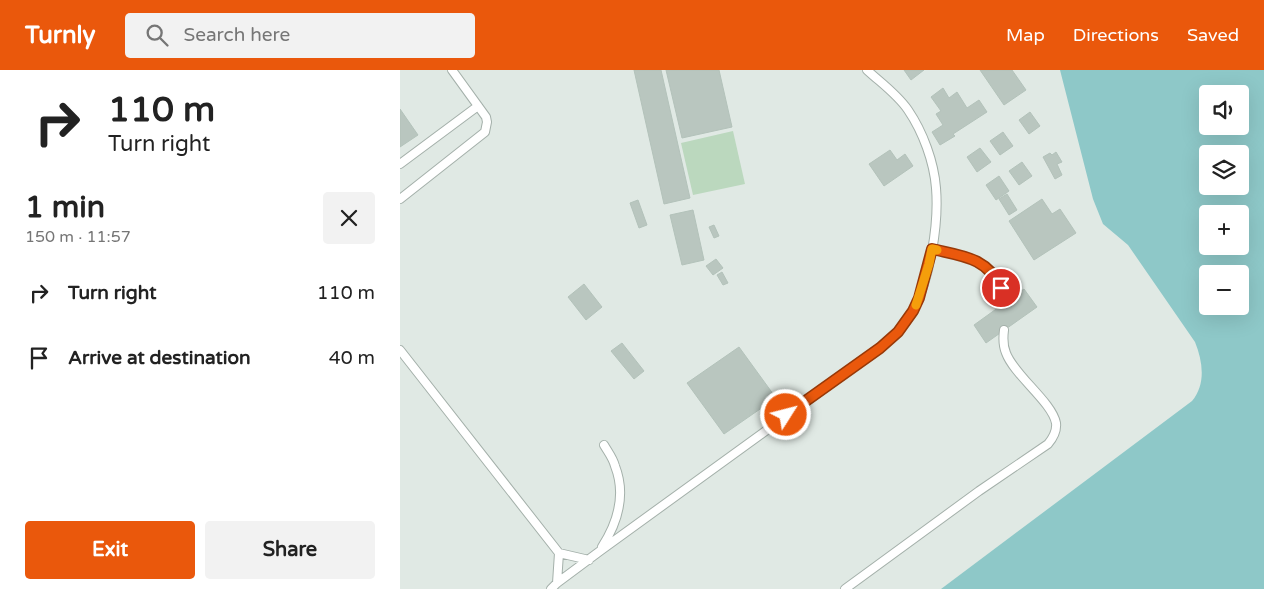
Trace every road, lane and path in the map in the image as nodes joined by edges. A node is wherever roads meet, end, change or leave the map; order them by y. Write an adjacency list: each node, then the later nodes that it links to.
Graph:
1 (452, 70): 3 (lane)
2 (867, 70): 6 (lane)
3 (478, 106): 4 (lane); 5 (lane)
4 (400, 164)
5 (400, 199)
6 (932, 249): 7 (lane); 11 (lane)
7 (1004, 304)
8 (1004, 330): 15 (lane)
9 (400, 350): 12 (lane)
10 (604, 445): 11 (lane)
11 (600, 551): 13 (lane)
12 (559, 553): 13 (lane); 14 (lane)
13 (589, 560): 14 (lane)
14 (554, 586)
15 (844, 589)

